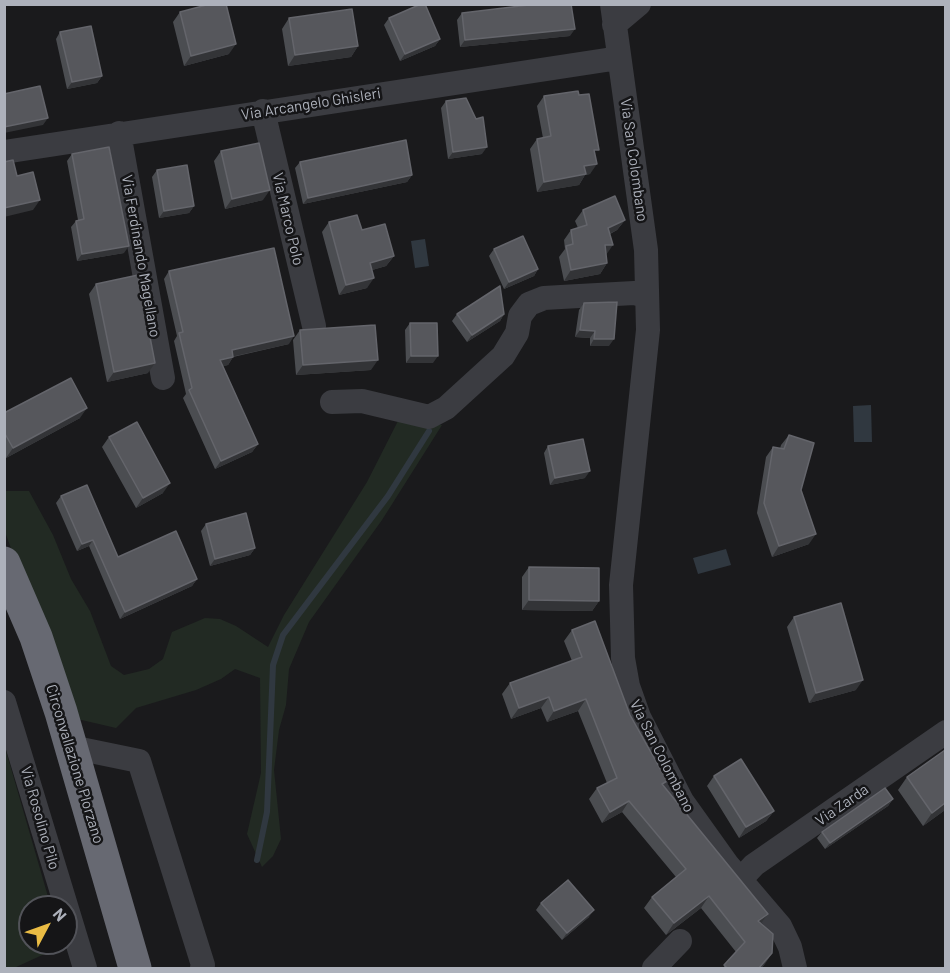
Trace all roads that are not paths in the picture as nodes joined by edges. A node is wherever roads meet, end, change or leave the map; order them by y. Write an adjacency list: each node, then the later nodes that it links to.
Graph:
1 (639, 4): 2 (street, Via San Colombano)
2 (613, 15): 3 (street, Via San Colombano)
3 (619, 58): 4 (street, Via Arcangelo Ghisleri); 7 (street, Via San Colombano)
4 (263, 111): 5 (street, Via Arcangelo Ghisleri); 8 (street, Via Marco Polo)
5 (119, 133): 6 (street, Via Arcangelo Ghisleri); 9 (street, Via Ferdinando Magellano)
6 (4, 153)
7 (647, 296): 10 (street); 16 (street, Via San Colombano)
8 (314, 326)
9 (163, 378)
10 (332, 402)
11 (4, 563): 15 (highway, Circonvallazione Plorzano)
12 (4, 612): 19 (highway, Circonvallazione Plorzano)
13 (4, 702): 18 (street, Via Rosolino Pilo)
14 (945, 732): 16 (street, Via Zarda)
15 (71, 747): 20 (highway, Circonvallazione Plorzano); 21 (street)
16 (740, 880): 23 (street, Via San Colombano)
17 (680, 941): 22 (street)
18 (85, 969)
19 (115, 969)
20 (135, 969)
21 (202, 969)
22 (654, 969)
23 (795, 969)

